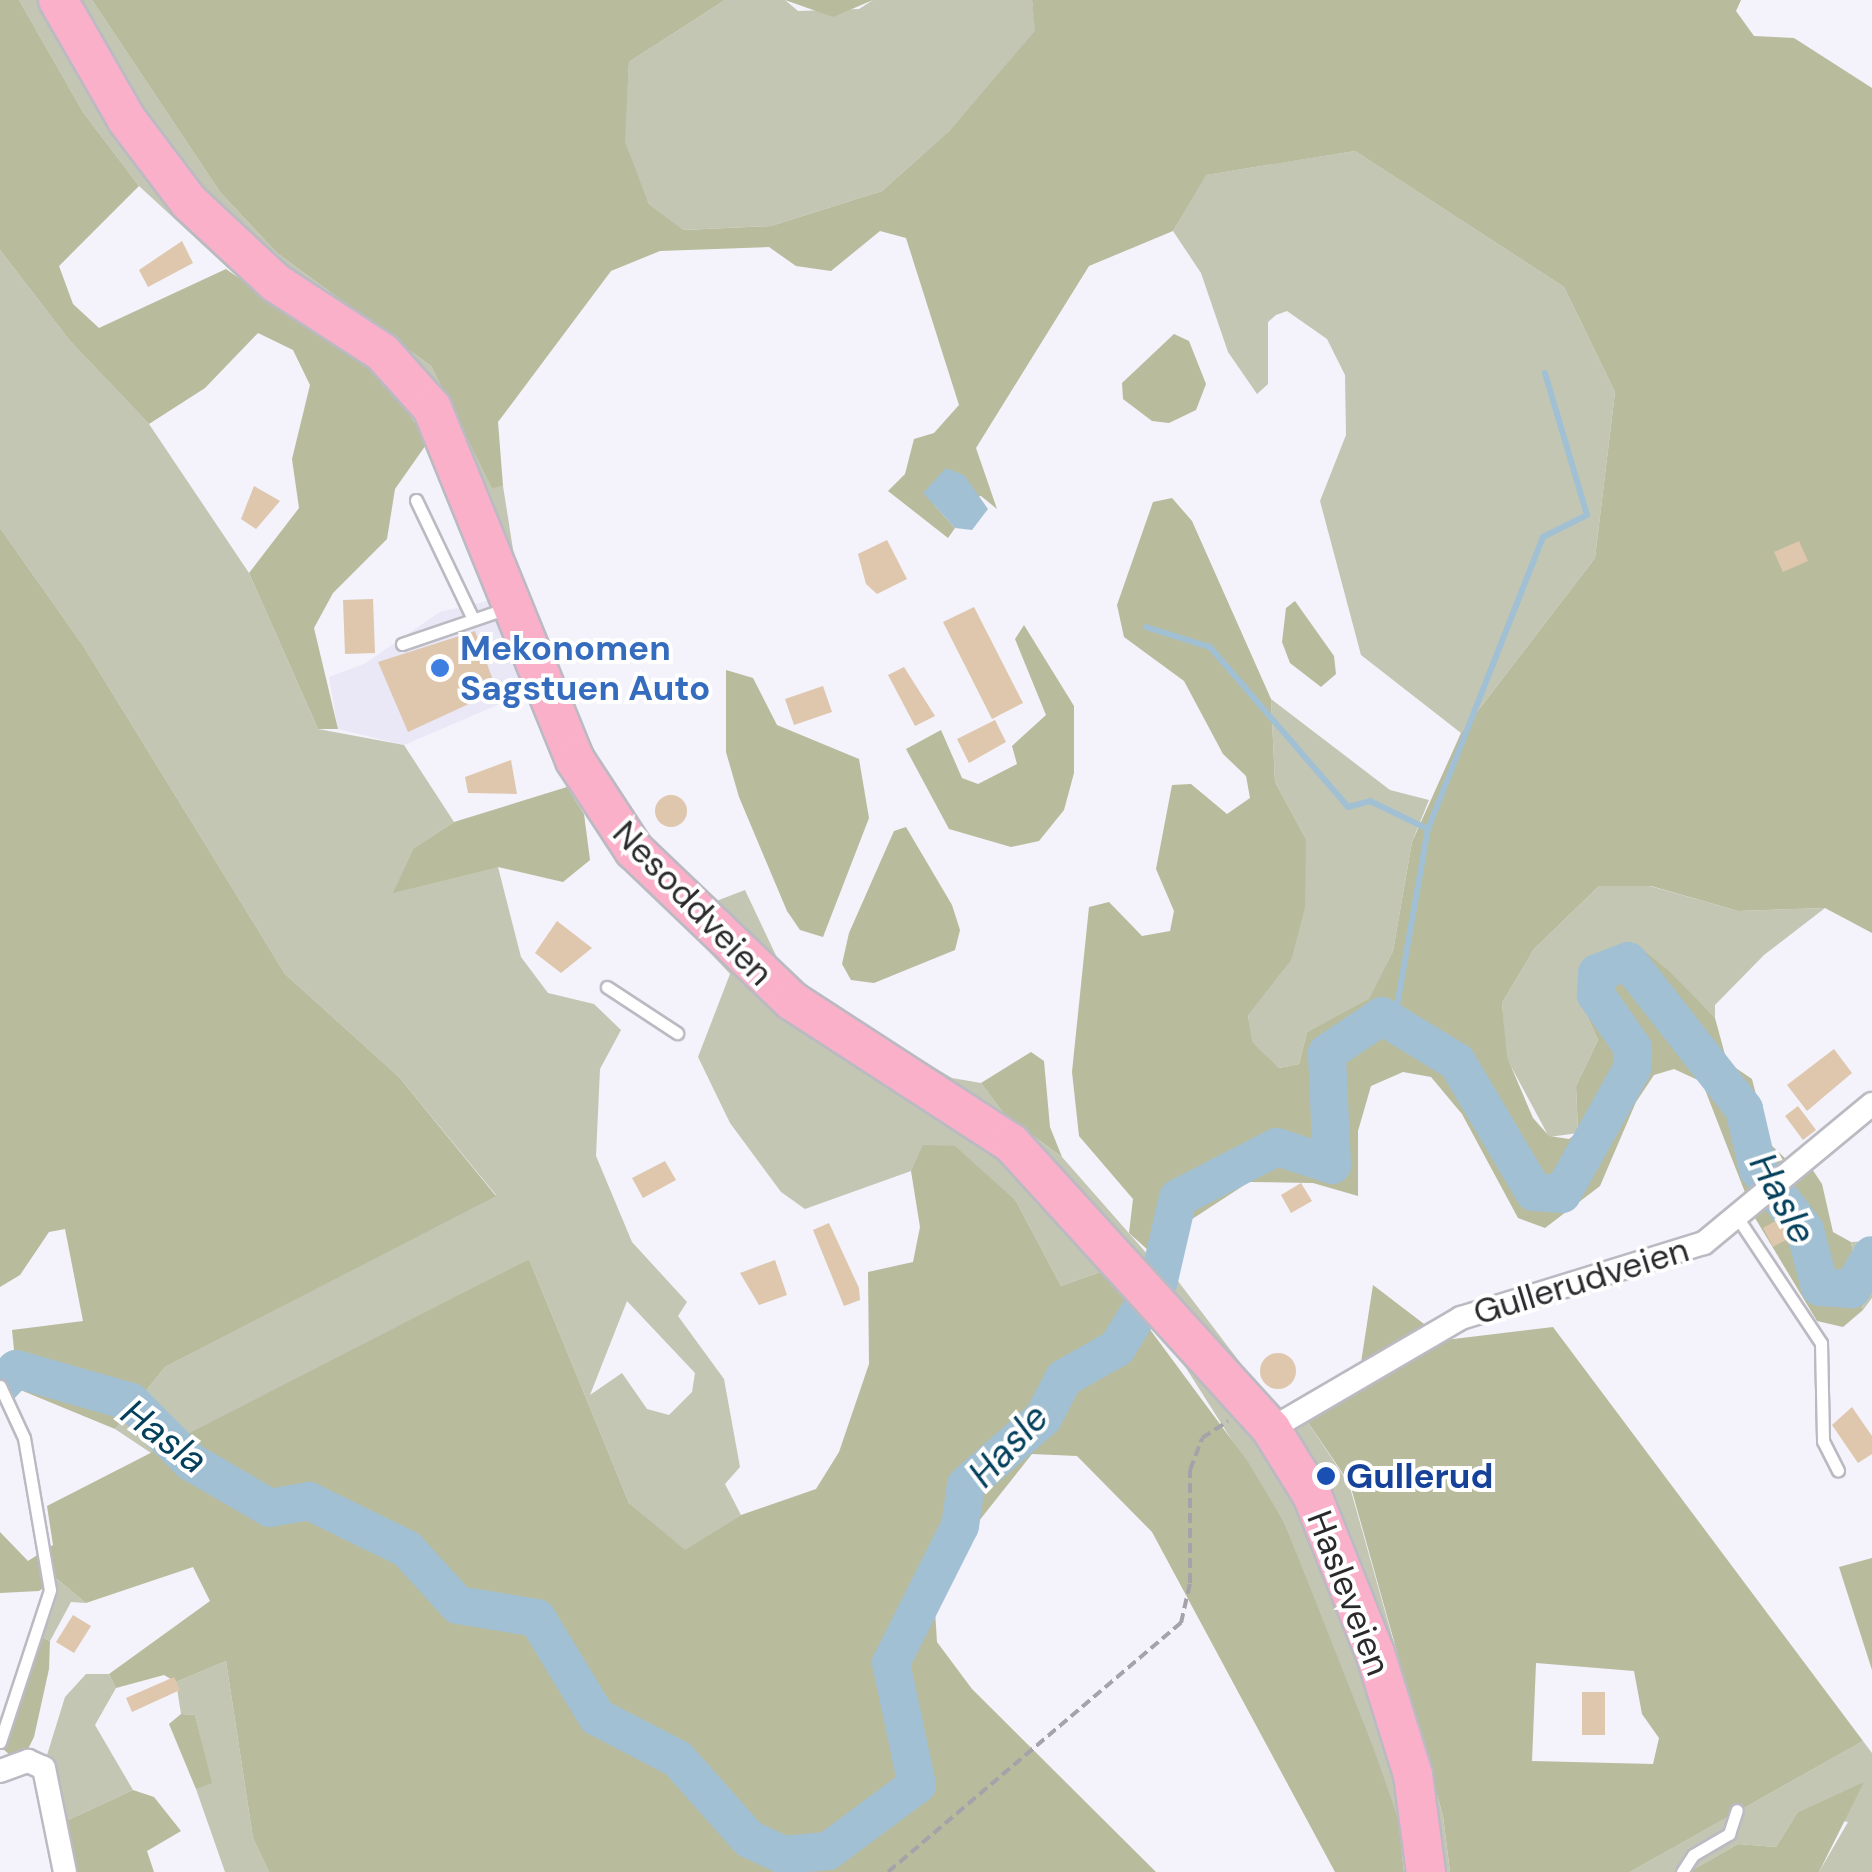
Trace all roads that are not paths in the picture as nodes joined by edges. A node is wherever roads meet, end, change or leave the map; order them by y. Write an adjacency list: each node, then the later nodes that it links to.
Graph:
1 (58, 0): 3 (main road, Nesoddveien)
2 (416, 500): 4 (lane)
3 (512, 607): 4 (lane); 10 (main road, Nesoddveien)
4 (473, 620): 5 (lane)
5 (402, 644)
6 (607, 987): 7 (lane)
7 (677, 1033)
8 (1872, 1104): 9 (street, Gullerudveien)
9 (1739, 1220): 12 (street, Gullerudveien); 13 (lane)
10 (1151, 1290): 12 (main road, Hasleveien)
11 (2, 1388): 14 (lane)
12 (1271, 1429): 18 (main road, Hasleveien)
13 (1838, 1470)
14 (0, 1742)
15 (0, 1772): 17 (street)
16 (1736, 1810): 19 (lane)
17 (65, 1872)
18 (1426, 1872)
19 (1682, 1872)

